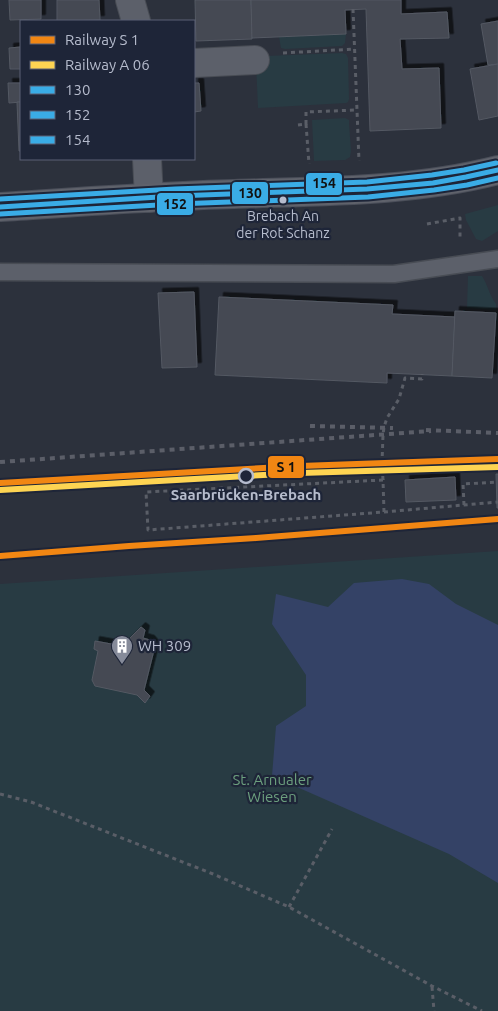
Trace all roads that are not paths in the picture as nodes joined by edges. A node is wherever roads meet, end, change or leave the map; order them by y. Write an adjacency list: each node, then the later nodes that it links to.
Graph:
1 (130, 0): 2 (street)
2 (136, 20)
3 (255, 60): 4 (street)
4 (195, 63)
5 (147, 160): 7 (street)
6 (498, 170): 7 (main road)
7 (149, 198): 8 (main road)
8 (0, 207)
9 (498, 259): 10 (lane)
10 (0, 272)

